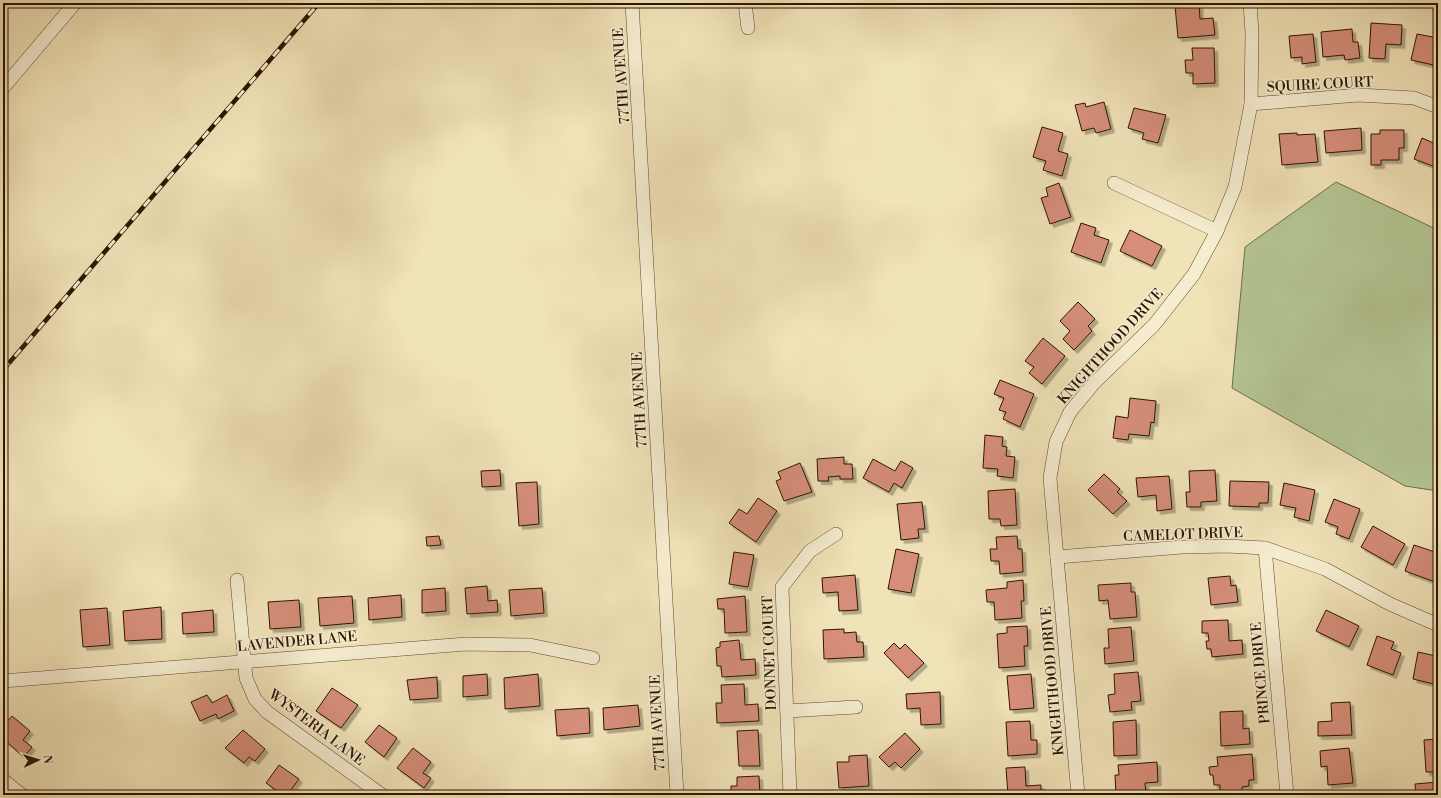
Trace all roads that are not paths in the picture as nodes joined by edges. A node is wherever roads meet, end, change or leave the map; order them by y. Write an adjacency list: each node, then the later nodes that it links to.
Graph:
1 (75, 3): 6 (street)
2 (632, 3): 24 (street, 77TH AVENUE)
3 (745, 3): 5 (street)
4 (1250, 3): 7 (street, KNIGHTHOOD DRIVE)
5 (748, 28)
6 (3, 88)
7 (1251, 104): 8 (street, SQUIRE COURT); 10 (street, KNIGHTHOOD DRIVE)
8 (1438, 107)
9 (1114, 183): 10 (street)
10 (1217, 231): 13 (street, KNIGHTHOOD DRIVE)
11 (836, 534): 20 (street, DONNET COURT)
12 (1265, 548): 13 (street, CAMELOT DRIVE); 15 (street, CAMELOT DRIVE); 27 (street, PRINCE DRIVE)
13 (1057, 557): 26 (street, KNIGHTHOOD DRIVE)
14 (237, 580): 17 (street, WYSTERIA LANE)
15 (1438, 625)
16 (593, 658): 17 (street, LAVENDER LANE)
17 (244, 662): 18 (street, LAVENDER LANE); 23 (street, WYSTERIA LANE)
18 (3, 681)
19 (856, 707): 20 (street)
20 (787, 711): 25 (street, DONNET COURT)
21 (3, 780): 22 (street)
22 (22, 795)
23 (382, 795)
24 (677, 795)
25 (790, 795)
26 (1078, 795)
27 (1288, 795)

